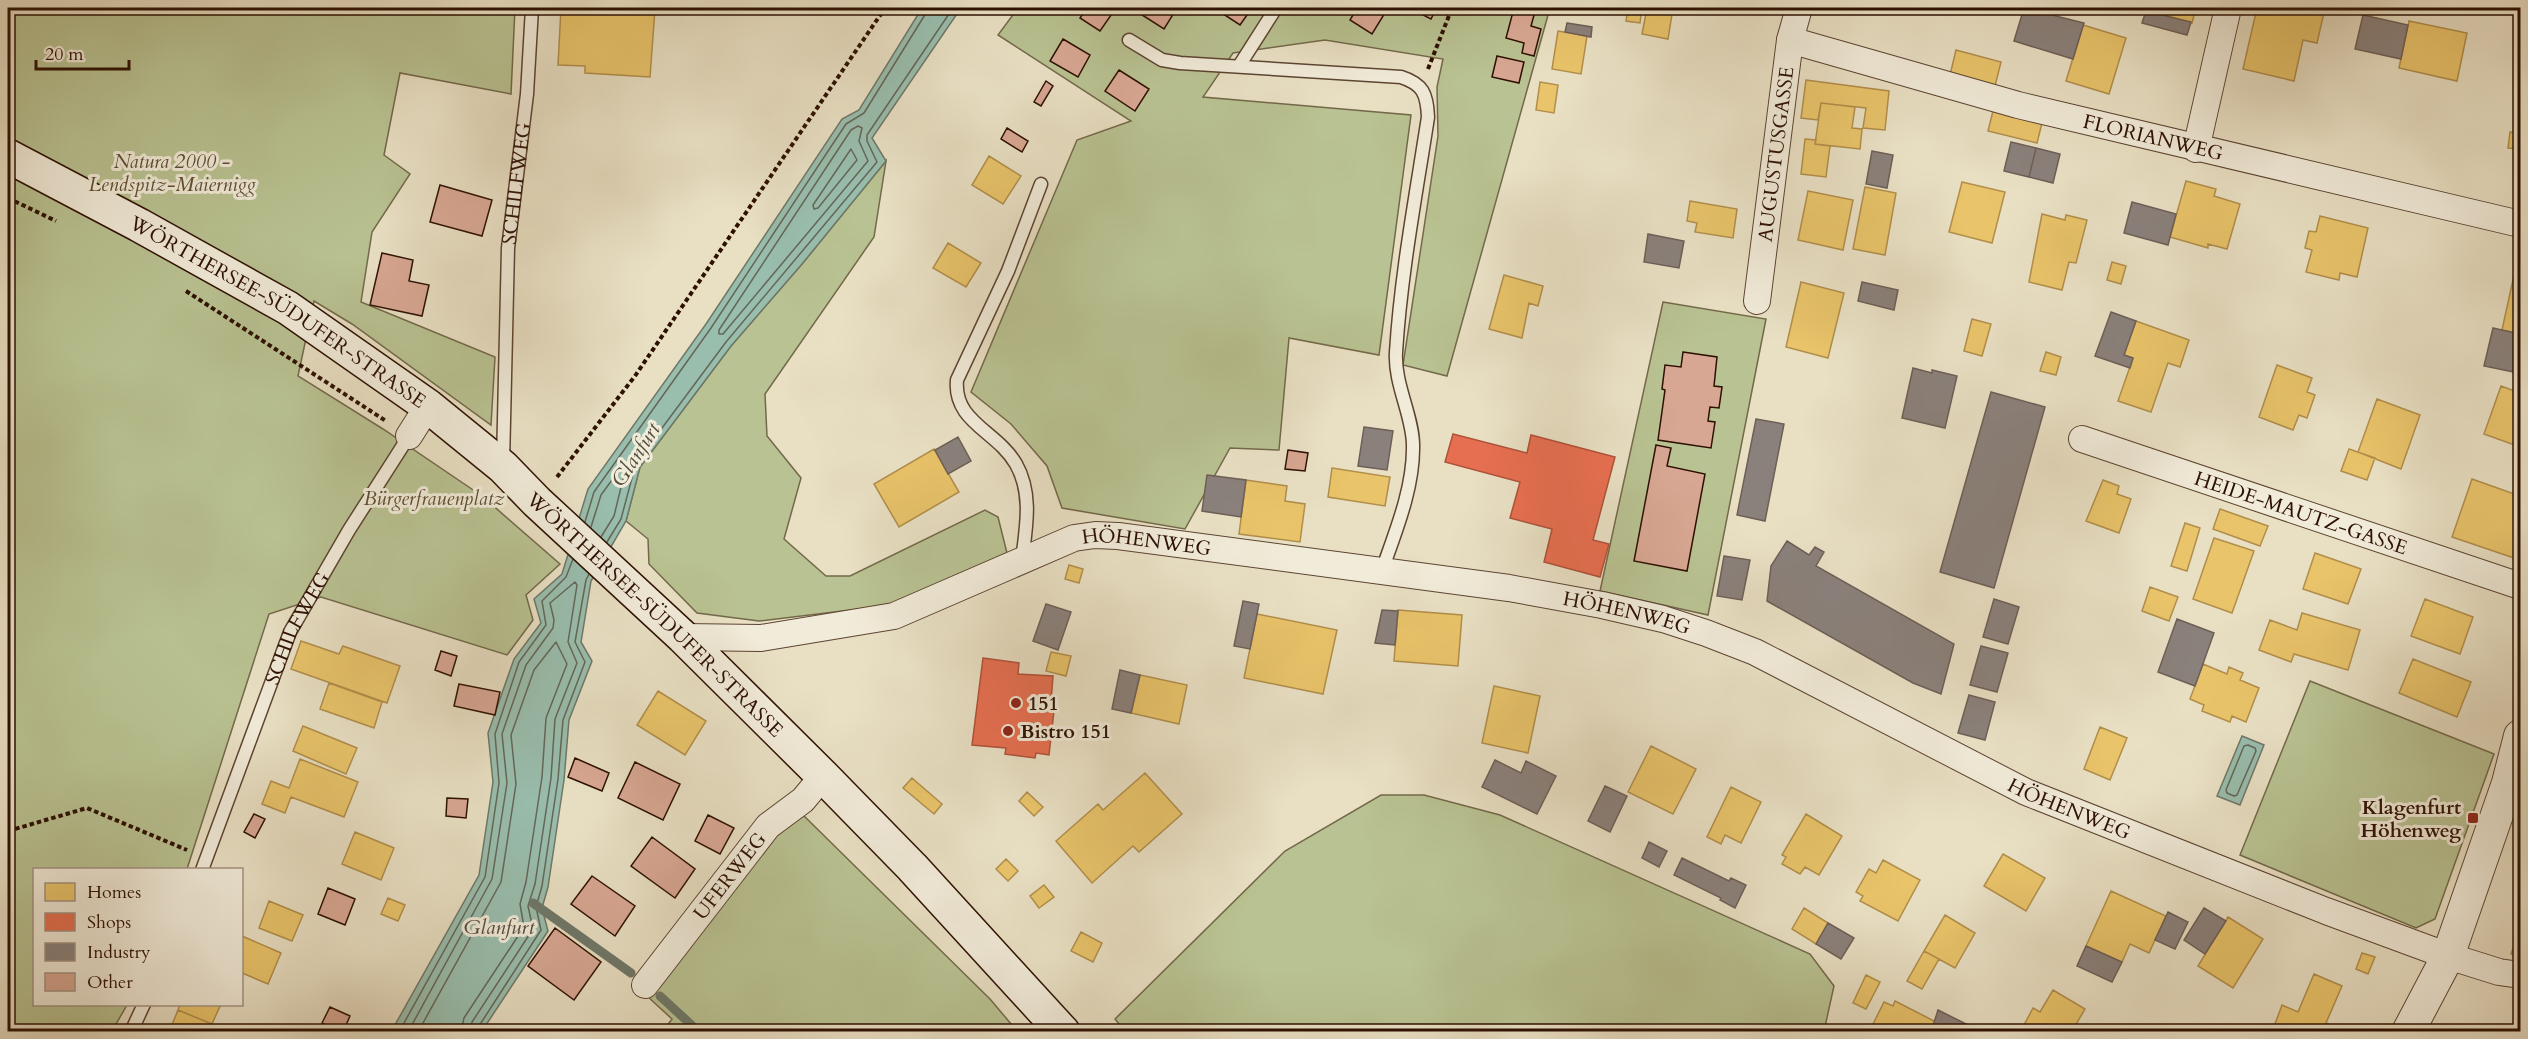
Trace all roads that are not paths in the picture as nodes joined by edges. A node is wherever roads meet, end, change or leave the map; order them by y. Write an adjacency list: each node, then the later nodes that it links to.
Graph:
1 (532, 8): 16 (lane, SCHILFWEG)
2 (1276, 8): 7 (lane)
3 (1799, 8): 6 (street, AUGUSTUSGASSE)
4 (2228, 8): 8 (street)
5 (1129, 40): 7 (lane)
6 (1790, 40): 8 (street, FLORIANWEG); 12 (street, AUGUSTUSGASSE)
7 (1239, 66): 18 (lane)
8 (2196, 149): 11 (street, FLORIANWEG)
9 (8, 156): 13 (main road, WÖRTHERSEE-SÜDUFER-STRASSE)
10 (1041, 184): 17 (lane)
11 (2520, 224)
12 (1757, 301)
13 (428, 406): 14 (street, SCHILFWEG); 16 (main road, WÖRTHERSEE-SÜDUFER-STRASSE)
14 (409, 436): 23 (lane, SCHILFWEG)
15 (2082, 439): 19 (street, HEIDE-MAUTZ-GASSE)
16 (503, 467): 20 (main road, WÖRTHERSEE-SÜDUFER-STRASSE)
17 (1022, 560): 18 (street, HÖHENWEG); 20 (street, HÖHENWEG)
18 (1382, 573): 24 (street, HÖHENWEG)
19 (2520, 586)
20 (683, 637): 22 (main road, WÖRTHERSEE-SÜDUFER-STRASSE)
21 (2520, 736): 24 (street)
22 (823, 776): 26 (street, UFERWEG); 29 (main road, WÖRTHERSEE-SÜDUFER-STRASSE)
23 (204, 864)
24 (2448, 956): 25 (street, HÖHENWEG); 30 (street)
25 (2520, 975)
26 (645, 985)
27 (143, 1006): 28 (lane)
28 (130, 1032)
29 (1063, 1032)
30 (2408, 1032)

